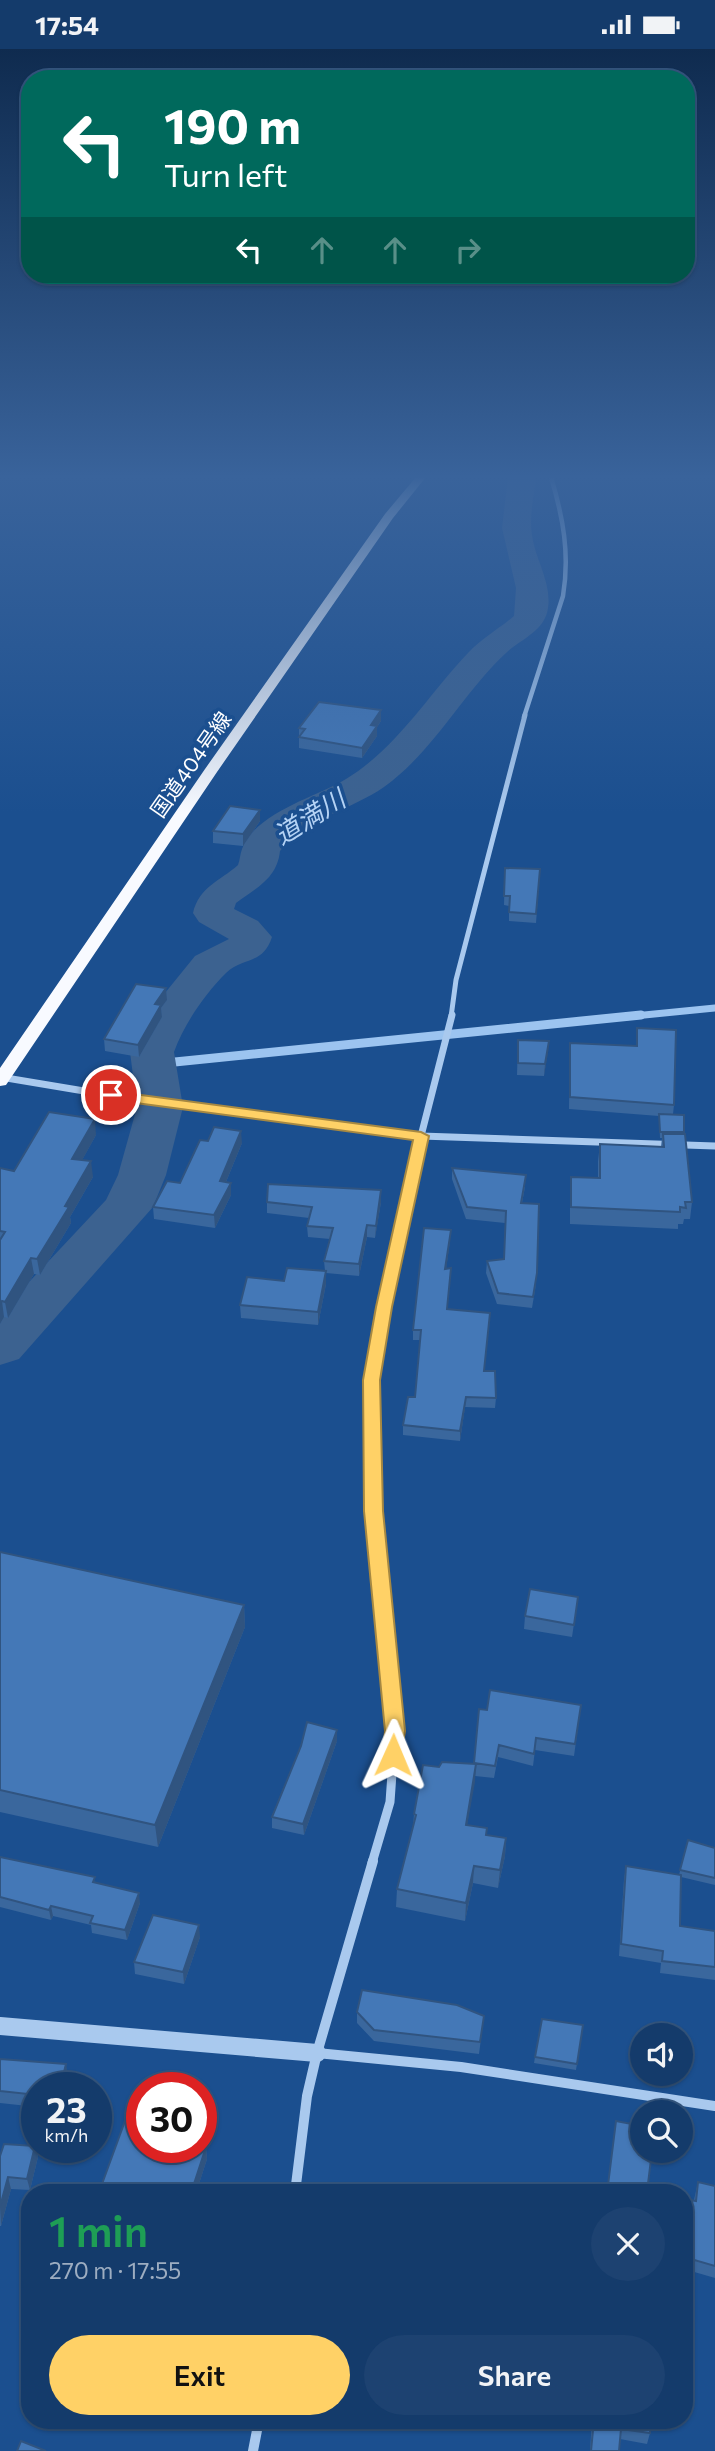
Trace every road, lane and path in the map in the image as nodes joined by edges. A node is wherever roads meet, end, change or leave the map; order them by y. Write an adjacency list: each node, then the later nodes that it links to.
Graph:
1 (338, 589): 3 (highway, 国道404号線)
2 (564, 589): 4 (street)
3 (1, 1078): 4 (street)
4 (421, 1136): 5 (street); 7 (street)
5 (715, 1146)
6 (0, 2027): 7 (street)
7 (317, 2053): 8 (street); 9 (street)
8 (715, 2106)
9 (296, 2184)
10 (257, 2429): 11 (street)
11 (253, 2451)

